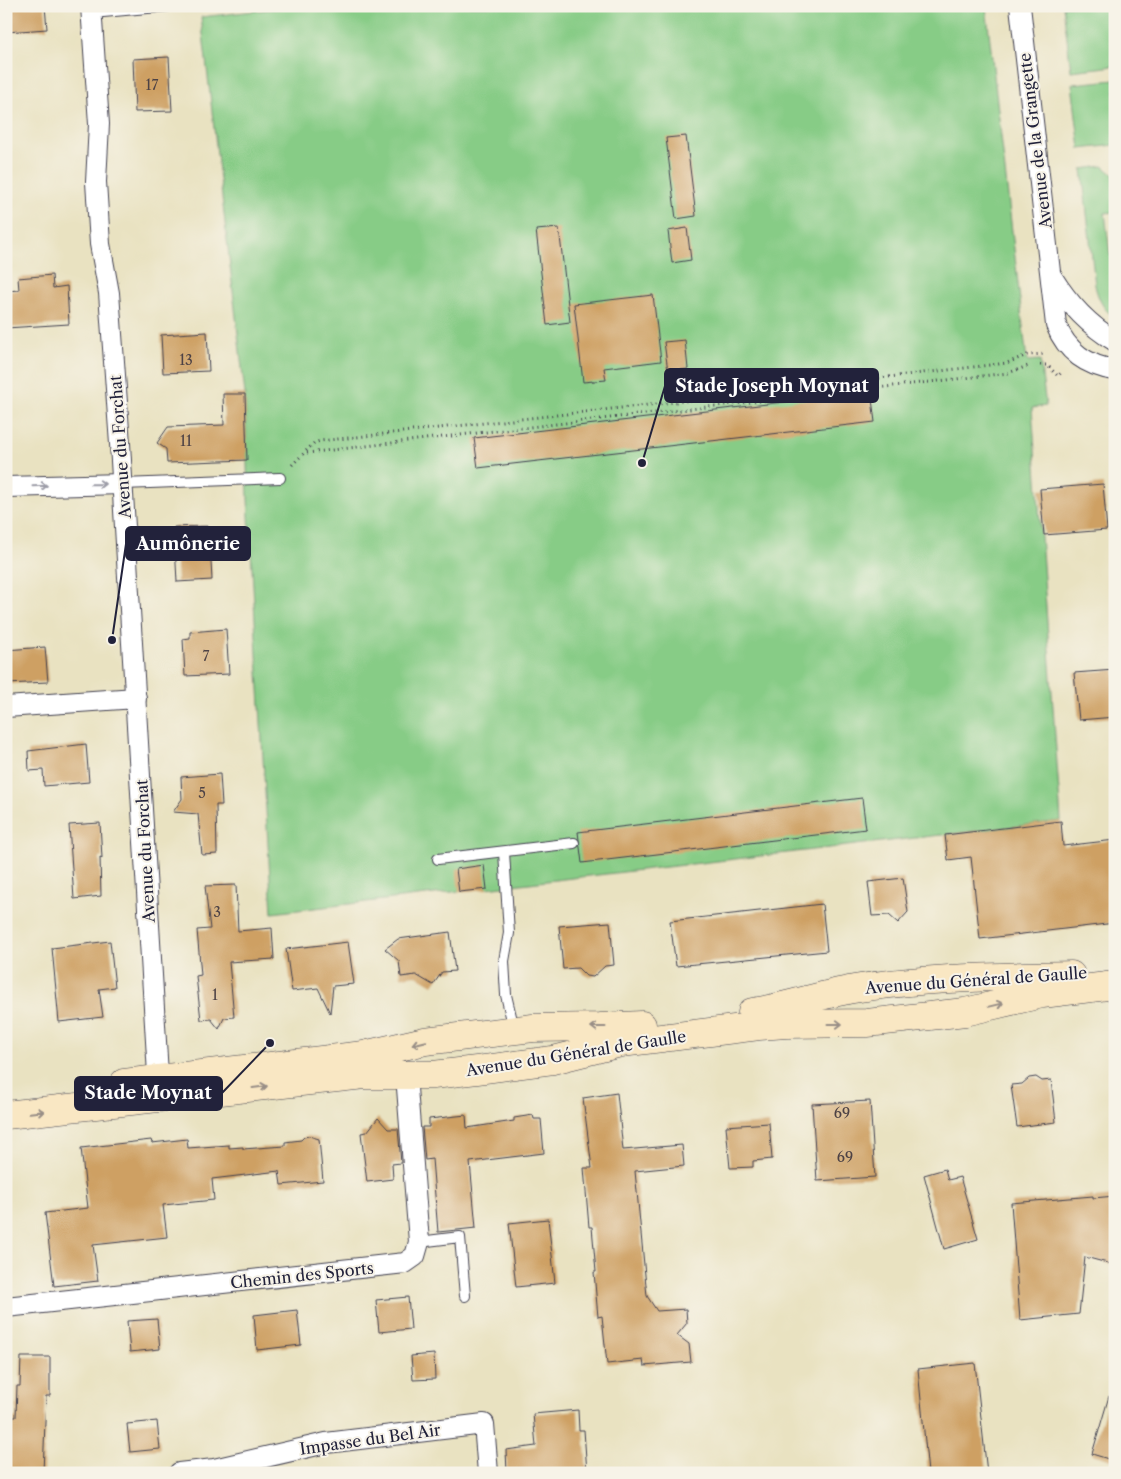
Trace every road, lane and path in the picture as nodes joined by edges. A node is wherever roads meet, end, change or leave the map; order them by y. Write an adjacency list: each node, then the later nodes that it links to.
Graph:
1 (170, 6): 3 (lane)
2 (1020, 6): 4 (street, Avenue de la Grangette)
3 (91, 10): 14 (street, Avenue du Forchat)
4 (1051, 276): 5 (street, Avenue de la Grangette); 6 (street, Avenue de la Grangette)
5 (1084, 318): 6 (street); 7 (street, Avenue de la Grangette)
6 (1062, 337): 11 (street, Avenue de la Grangette)
7 (1115, 341)
8 (1052, 356): 10 (path)
9 (1040, 365): 12 (path)
10 (1028, 366)
11 (1115, 370)
12 (1061, 373)
13 (280, 478): 14 (lane)
14 (123, 484): 15 (street, one-way to 14); 16 (street, Avenue du Forchat)
15 (6, 486)
16 (136, 698): 17 (street); 32 (street, Avenue du Forchat)
17 (6, 707)
18 (574, 843): 19 (lane)
19 (504, 852): 20 (lane); 27 (lane)
20 (438, 859)
21 (1115, 970): 22 (main road, Avenue du Général de Gaulle)
22 (936, 980): 23 (main road, Avenue du Général de Gaulle); 25 (main road)
23 (887, 985): 26 (main road); 27 (main road, Avenue du Général de Gaulle, one-way to 27)
24 (1115, 985): 25 (main road, Avenue du Général de Gaulle, one-way to 24)
25 (940, 1015): 26 (main road, Avenue du Général de Gaulle)
26 (891, 1020): 29 (main road, Avenue du Général de Gaulle, one-way to 26)
27 (514, 1030): 28 (main road, Avenue du Général de Gaulle); 29 (main road)
28 (460, 1037): 30 (main road); 32 (main road, Avenue du Général de Gaulle, one-way to 32)
29 (518, 1064): 30 (main road, Avenue du Général de Gaulle)
30 (464, 1071): 31 (main road, Avenue du Général de Gaulle)
31 (406, 1075): 32 (main road, Avenue du Général de Gaulle, one-way to 31); 35 (street)
32 (159, 1088): 33 (main road, Avenue du Général de Gaulle); 34 (main road, Avenue du Général de Gaulle, one-way to 32)
33 (6, 1097)
34 (6, 1115)
35 (420, 1242): 36 (lane); 37 (street, Chemin des Sports)
36 (464, 1296)
37 (6, 1307)
38 (180, 1473): 39 (street, Impasse du Bel Air)
39 (488, 1473)

